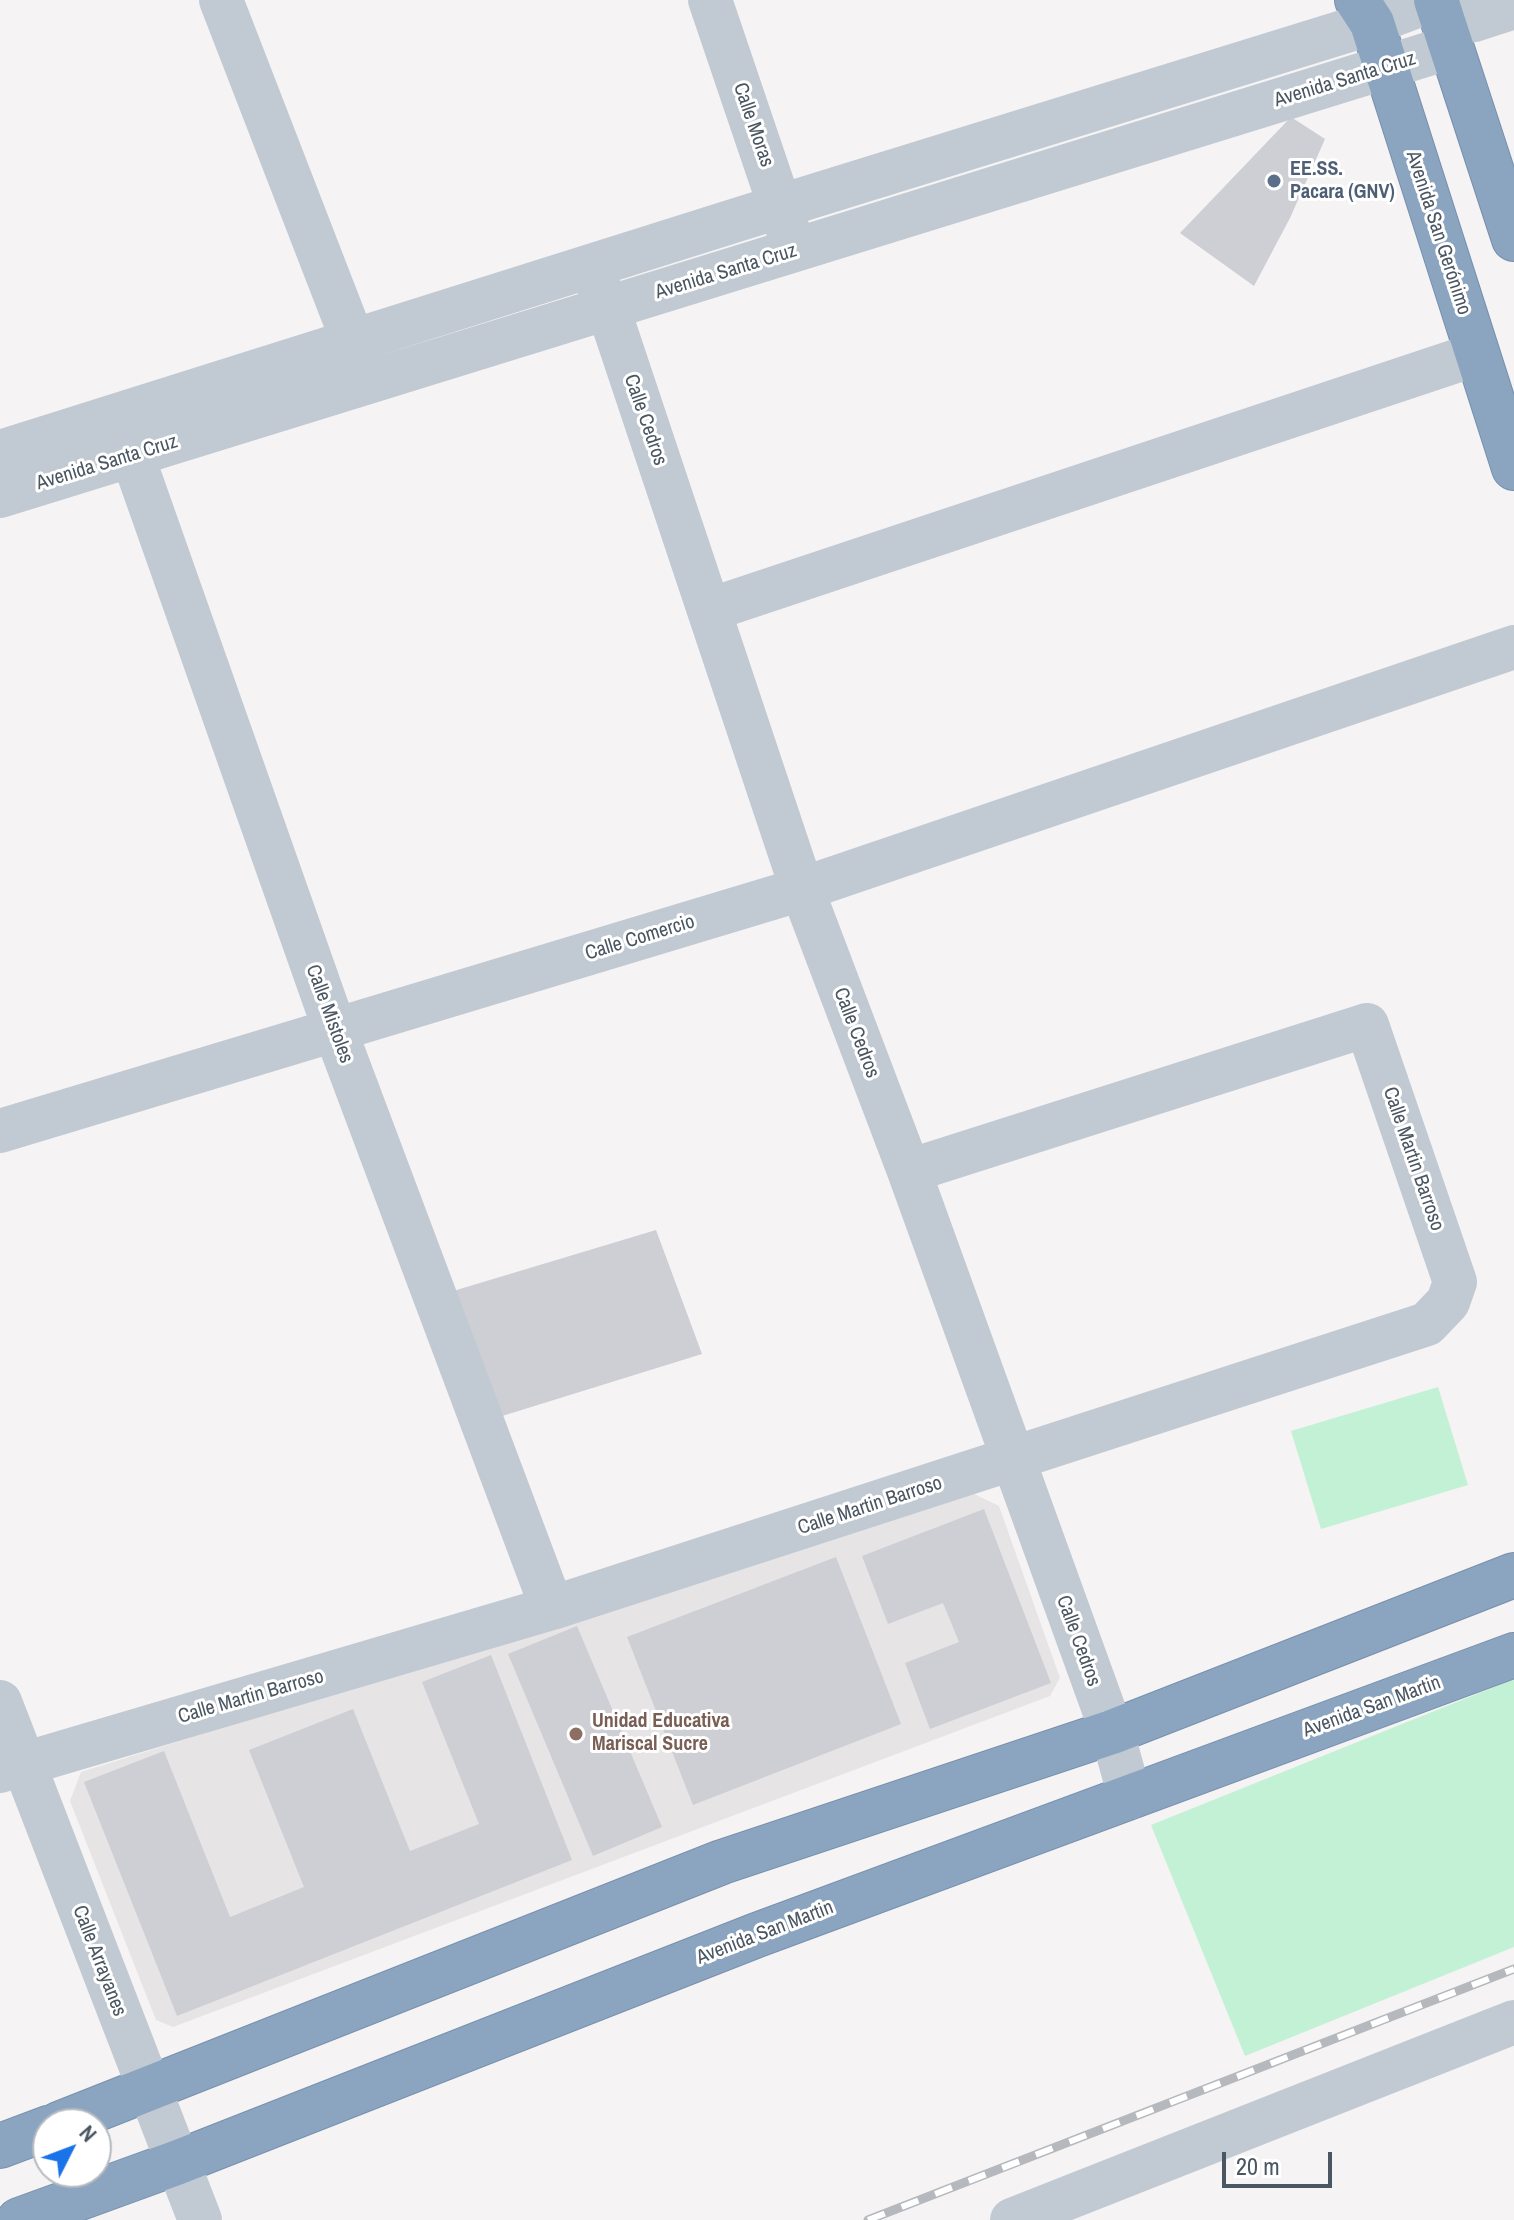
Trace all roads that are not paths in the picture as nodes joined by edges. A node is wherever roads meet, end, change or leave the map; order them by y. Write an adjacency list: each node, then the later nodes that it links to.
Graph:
1 (221, 0): 12 (street)
2 (710, 0): 7 (street, Calle Moras)
3 (1514, 7): 5 (street)
4 (1364, 12): 5 (street, Avenida Santa Cruz); 6 (highway, Avenida San Gerónimo); 7 (street, Avenida Santa Cruz)
5 (1441, 18): 6 (street, Avenida Santa Cruz); 8 (highway)
6 (1386, 68): 9 (street, Avenida Santa Cruz); 13 (highway, Avenida San Gerónimo)
7 (781, 206): 9 (street, Calle Moras); 10 (street, Avenida Santa Cruz)
8 (1514, 239)
9 (795, 250): 11 (street, Avenida Santa Cruz)
10 (590, 266): 11 (street, Calle Cedros); 12 (street, Avenida Santa Cruz)
11 (608, 308): 14 (street, Avenida Santa Cruz); 19 (street, Calle Cedros)
12 (354, 341): 14 (street); 15 (street, Avenida Santa Cruz)
13 (1477, 354): 17 (highway, Avenida San Gerónimo); 19 (street)
14 (368, 382): 15 (street, Avenida Santa Cruz)
15 (125, 435): 16 (street, Avenida Santa Cruz); 18 (street, Avenida Santa Cruz); 22 (street, Calle Mistoles)
16 (0, 452)
17 (1514, 468)
18 (0, 496)
19 (709, 610): 21 (street, Calle Cedros)
20 (1514, 647): 21 (street, Calle Comercio)
21 (802, 889): 22 (street, Calle Comercio); 24 (street, Calle Cedros)
22 (335, 1030): 23 (street, Calle Comercio); 27 (street, Calle Mistoles)
23 (0, 1131)
24 (909, 1171): 25 (street, Calle Cedros); 25 (street, Calle Martin Barroso)
25 (1012, 1461): 27 (street, Calle Martin Barroso); 30 (street, Calle Cedros)
26 (1514, 1575): 30 (highway)
27 (552, 1608): 31 (street, Calle Martin Barroso)
28 (1514, 1655): 32 (highway, Avenida San Martin)
29 (0, 1702): 31 (street, Calle Arrayanes)
30 (1112, 1732): 32 (street, Calle Cedros); 34 (highway)
31 (12, 1768): 34 (street, Calle Arrayanes)
32 (1130, 1797): 38 (highway, Avenida San Martin)
33 (1514, 2022): 41 (street)
34 (148, 2090): 35 (highway); 38 (street, Calle Arrayanes)
35 (101, 2108)
36 (32, 2134): 37 (highway)
37 (0, 2146)
38 (176, 2163): 39 (highway, Avenida San Martin); 40 (street, Calle Arrayanes)
39 (19, 2220)
40 (200, 2220)
41 (1012, 2220)

